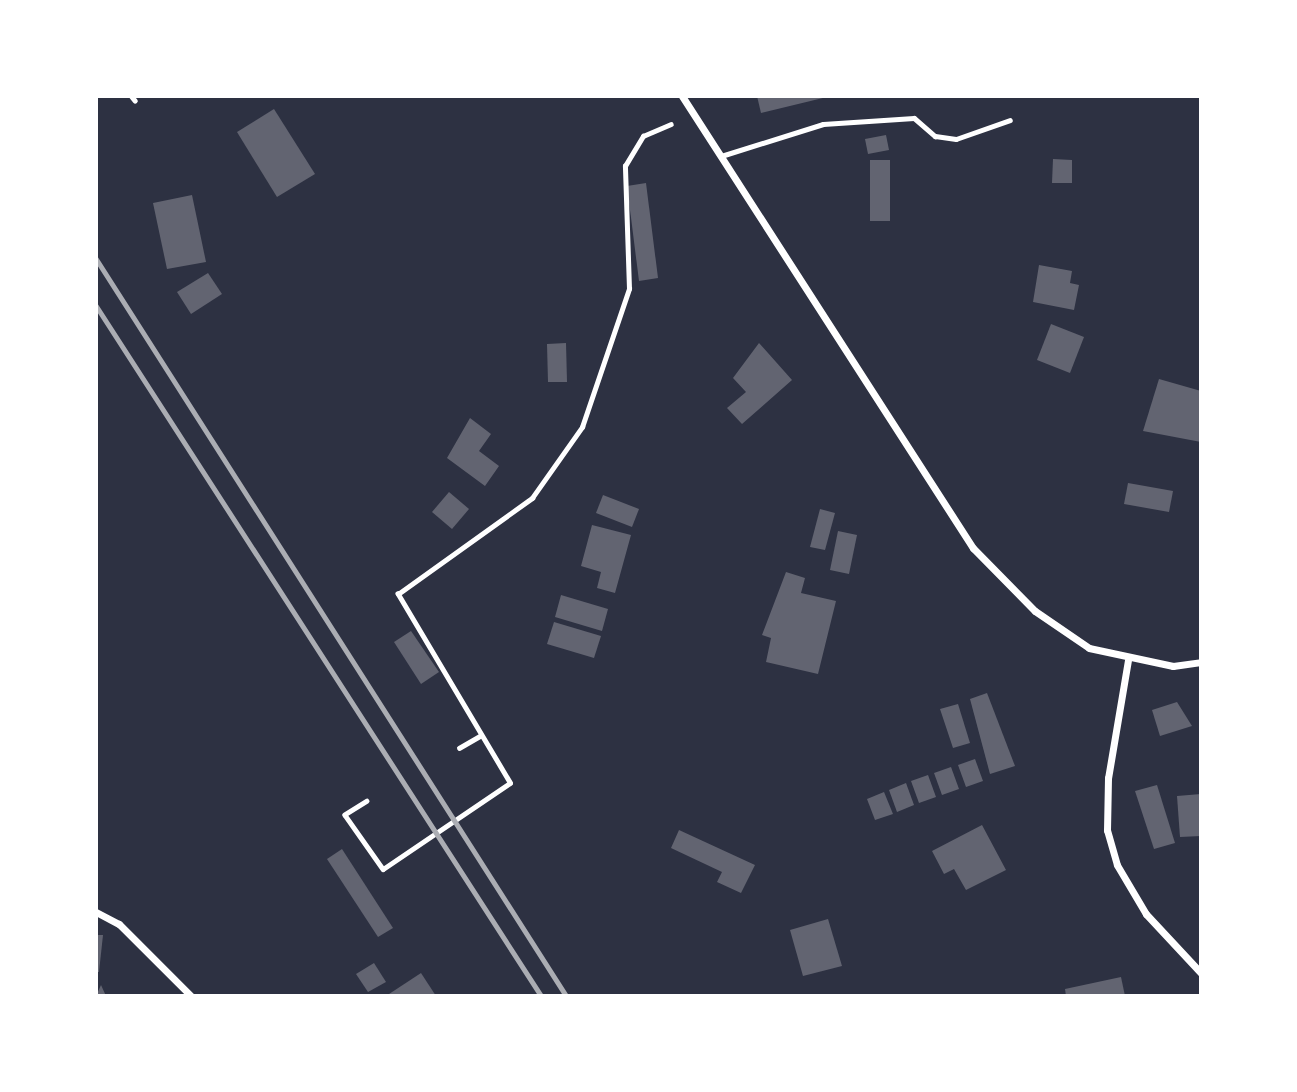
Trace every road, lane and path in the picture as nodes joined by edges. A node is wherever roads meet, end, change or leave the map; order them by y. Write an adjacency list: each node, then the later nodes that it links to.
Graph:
1 (682, 96): 2 (street)
2 (694, 114): 4 (street); 7 (path)
3 (1010, 120): 4 (lane)
4 (721, 156): 5 (street)
5 (1128, 660): 6 (street); 11 (street)
6 (1200, 663)
7 (480, 736): 8 (path); 9 (path)
8 (459, 748)
9 (367, 801)
10 (96, 912): 12 (street)
11 (1201, 973)
12 (191, 996)

